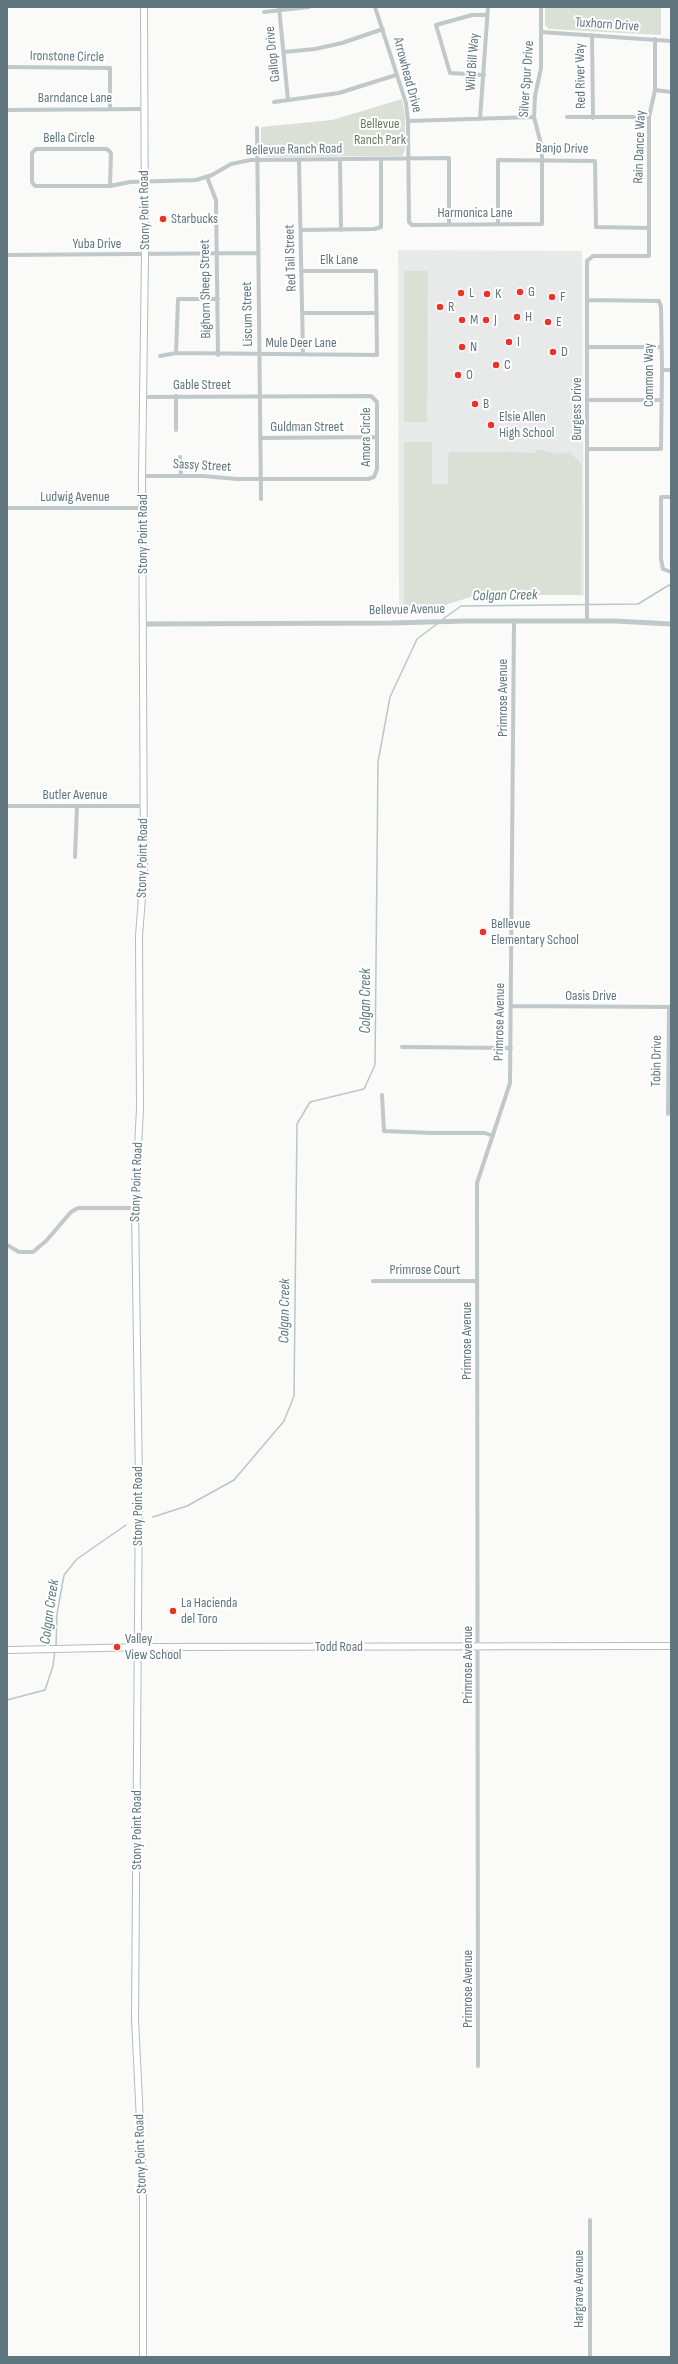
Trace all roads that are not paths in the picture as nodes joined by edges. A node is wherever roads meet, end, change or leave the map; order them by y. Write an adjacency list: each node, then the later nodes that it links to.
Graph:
1 (144, 7): 23 (main road, Stony Point Road)
2 (309, 7): 6 (street)
3 (375, 7): 9 (street, Arrowhead Drive)
4 (488, 7): 8 (street, Wild Bill Way)
5 (541, 7): 10 (street, Silver Spur Drive)
6 (280, 9): 7 (street); 14 (street, Gallop Drive)
7 (264, 12)
8 (487, 15): 17 (street, Wild Bill Way); 17 (street)
9 (383, 29): 14 (street); 16 (street, Arrowhead Drive)
10 (541, 32): 11 (street, Tuxhorn Drive); 25 (street, Silver Spur Drive)
11 (592, 35): 12 (street, Tuxhorn Drive); 28 (street, Red River Way)
12 (654, 39): 13 (street, Tuxhorn Drive); 18 (street, Rain Dance Way)
13 (671, 41)
14 (284, 52): 20 (street, Gallop Drive)
15 (7, 67): 22 (street, Ironstone Circle)
16 (396, 75): 20 (street); 30 (street, Arrowhead Drive)
17 (484, 75): 29 (street, Wild Bill Way)
18 (655, 90): 19 (street); 27 (street, Rain Dance Way)
19 (671, 92)
20 (288, 100): 21 (street)
21 (274, 102)
22 (110, 109): 23 (street, Barndance Lane); 24 (street, Barndance Lane)
23 (143, 109): 39 (main road, Stony Point Road)
24 (7, 110)
25 (534, 117): 29 (street); 37 (street, Silver Spur Drive)
26 (567, 117): 28 (street)
27 (650, 117): 28 (street); 45 (street, Rain Dance Way)
28 (593, 118)
29 (480, 119): 30 (street)
30 (408, 121): 33 (street, Arrowhead Drive)
31 (257, 128): 34 (street, Liscum Street)
32 (381, 159): 33 (street, Bellevue Ranch Road); 36 (street, Bellevue Ranch Road); 47 (street)
33 (408, 159): 41 (street, Arrowhead Drive); 42 (street, Bellevue Ranch Road)
34 (257, 160): 35 (street, Bellevue Ranch Road); 38 (street, Bellevue Ranch Road); 49 (street, Liscum Street)
35 (299, 160): 36 (street, Bellevue Ranch Road); 46 (street, Red Tail Street)
36 (340, 160): 47 (street)
37 (542, 160): 43 (street, Banjo Drive); 44 (street, Silver Spur Drive); 45 (street, Banjo Drive)
38 (207, 177): 39 (street, Bellevue Ranch Road); 48 (street, Bighorn Sheep Street)
39 (145, 181): 40 (street, Bella Circle); 51 (main road, Stony Point Road)
40 (110, 186): 40 (street, Bella Circle)
41 (409, 222): 42 (street, Harmonica Lane)
42 (449, 224): 43 (street, Harmonica Lane)
43 (498, 224): 44 (street, Harmonica Lane)
44 (542, 224)
45 (649, 228): 52 (street, Rain Dance Way)
46 (301, 230): 47 (street); 53 (street, Red Tail Street)
47 (341, 230)
48 (216, 253): 49 (street, Yuba Drive); 51 (street, Yuba Drive); 54 (street, Bighorn Sheep Street)
49 (258, 253): 61 (street, Liscum Street)
50 (7, 255): 51 (street, Yuba Drive)
51 (146, 255): 69 (main road, Stony Point Road)
52 (649, 256): 55 (street, Burgess Drive)
53 (301, 271): 56 (street, Red Tail Street); 57 (street, Elk Lane)
54 (218, 299): 60 (street); 63 (street, Bighorn Sheep Street)
55 (588, 300): 58 (street, Common Way); 59 (street, Burgess Drive)
56 (303, 313): 57 (street); 62 (street, Red Tail Street)
57 (377, 313): 62 (street, Mule Deer Lane)
58 (660, 347): 59 (street); 65 (street, Common Way)
59 (588, 348): 70 (street, Burgess Drive)
60 (176, 353): 63 (street, Mule Deer Lane); 64 (street, Mule Deer Lane)
61 (260, 354): 62 (street, Mule Deer Lane); 63 (street, Mule Deer Lane); 68 (street, Liscum Street)
62 (303, 354)
63 (218, 355)
64 (160, 356)
65 (662, 370): 66 (street); 71 (street, Common Way)
66 (671, 370)
67 (176, 396): 68 (street, Gable Street); 69 (street, Gable Street); 72 (street)
68 (260, 396): 73 (street, Amora Circle); 74 (street, Liscum Street)
69 (144, 397): 77 (main road, Stony Point Road)
70 (588, 400): 71 (street); 75 (street, Burgess Drive)
71 (660, 400): 75 (street, Common Way)
72 (176, 430)
73 (377, 437): 74 (street, Guldman Street); 79 (street, Amora Circle)
74 (260, 438): 79 (street, Liscum Street)
75 (588, 449): 86 (street, Burgess Drive)
76 (180, 457): 78 (street)
77 (142, 476): 78 (street, Sassy Street); 83 (main road, Stony Point Road)
78 (181, 476): 79 (street, Sassy Street)
79 (260, 479): 81 (street, Liscum Street)
80 (671, 497): 84 (street)
81 (261, 499)
82 (7, 508): 83 (street, Ludwig Avenue)
83 (142, 508): 87 (main road, Stony Point Road)
84 (671, 572)
85 (514, 621): 86 (street, Bellevue Avenue); 87 (street, Bellevue Avenue); 93 (street, Primrose Avenue)
86 (587, 621): 88 (street, Bellevue Avenue)
87 (143, 624): 91 (main road, Stony Point Road)
88 (671, 624)
89 (7, 806): 90 (street, Butler Avenue)
90 (77, 806): 91 (street, Butler Avenue); 92 (street)
91 (144, 806): 100 (main road, Stony Point Road)
92 (75, 857)
93 (511, 1006): 94 (street, Oasis Drive); 96 (street, Primrose Avenue)
94 (670, 1007): 98 (street, Tobin Drive)
95 (402, 1047): 96 (street)
96 (511, 1048): 99 (street, Primrose Avenue)
97 (382, 1095): 99 (street)
98 (668, 1114)
99 (492, 1136): 103 (street, Primrose Avenue)
100 (135, 1208): 101 (street); 106 (main road, Stony Point Road)
101 (7, 1245)
102 (373, 1281): 103 (street, Primrose Court)
103 (477, 1281): 104 (street, Primrose Avenue)
104 (479, 1646): 105 (main road, Todd Road); 106 (main road, Todd Road); 108 (street, Primrose Avenue)
105 (671, 1646)
106 (137, 1648): 107 (main road, Todd Road); 110 (main road, Stony Point Road)
107 (7, 1650)
108 (478, 2066)
109 (590, 2220): 111 (street, Hargrave Avenue)
110 (143, 2357)
111 (590, 2357)

